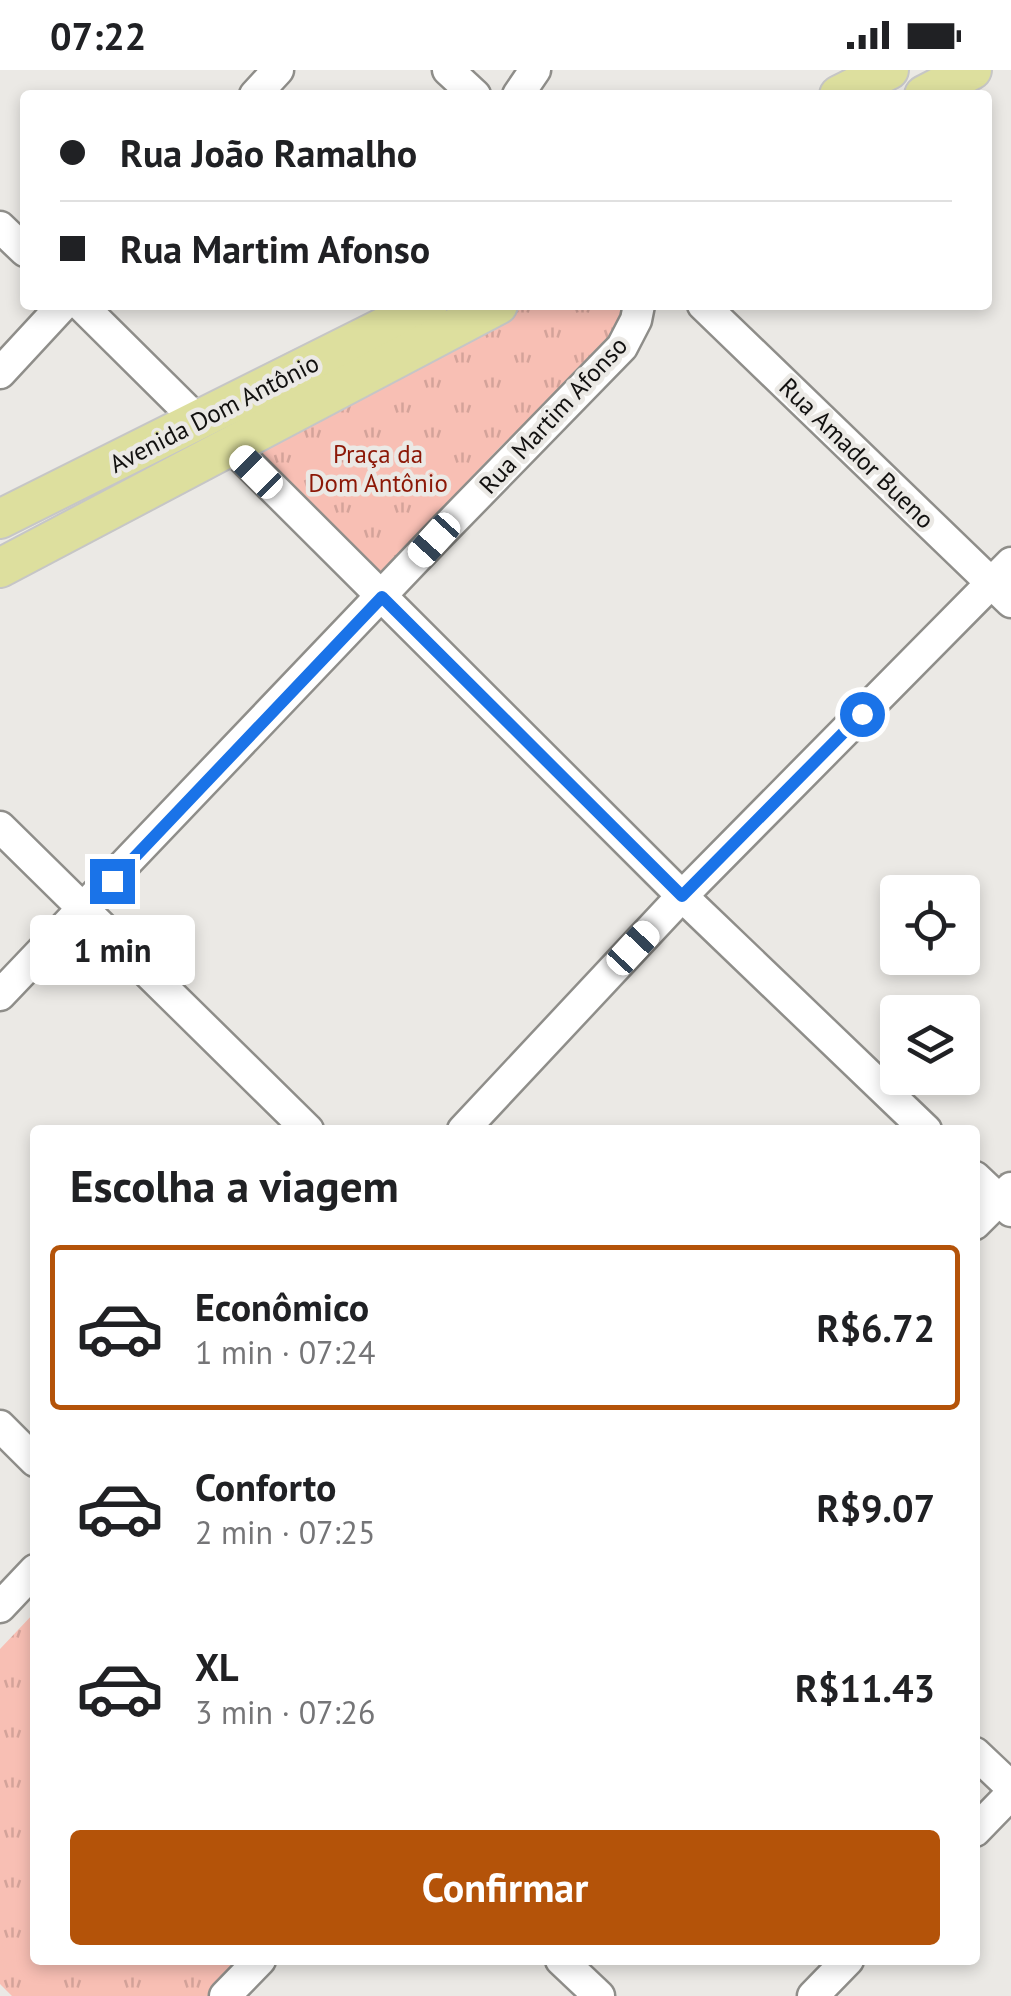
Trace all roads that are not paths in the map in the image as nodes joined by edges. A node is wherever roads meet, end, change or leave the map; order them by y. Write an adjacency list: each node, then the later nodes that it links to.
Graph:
1 (278, 70): 5 (street)
2 (448, 70): 6 (street)
3 (889, 70): 7 (main road)
4 (972, 70): 8 (main road)
5 (260, 90)
6 (470, 90)
7 (849, 90)
8 (934, 90)
9 (0, 227): 10 (street)
10 (20, 246)
11 (58, 310): 17 (street)
12 (86, 310): 18 (street)
13 (418, 310): 18 (main road, Avenida Dom Antônio)
14 (489, 310): 19 (main road, Avenida Dom Antônio)
15 (638, 310): 23 (street, Rua Martim Afonso)
16 (708, 310): 22 (street, Rua Amador Bueno)
17 (0, 373)
18 (198, 422): 20 (main road, Avenida Dom Antônio)
19 (231, 446): 21 (main road, Avenida Dom Antônio); 23 (street)
20 (0, 520)
21 (0, 568)
22 (1004, 582): 25 (street)
23 (382, 597): 25 (street); 26 (street, Rua Martim Afonso)
24 (0, 827): 26 (street)
25 (682, 896): 29 (street); 30 (street)
26 (85, 910): 27 (street, Rua Martim Afonso); 28 (street)
27 (0, 995)
28 (303, 1125)
29 (468, 1125)
30 (921, 1125)
31 (980, 1181): 32 (street)
32 (1007, 1200): 33 (street)
33 (980, 1220)
34 (0, 1426): 35 (street)
35 (30, 1455)
36 (30, 1575): 37 (street)
37 (0, 1607)
38 (980, 1758): 39 (street)
39 (1011, 1790): 40 (street)
40 (980, 1825)
41 (255, 1965): 44 (street)
42 (566, 1965): 45 (street)
43 (843, 1965): 46 (street)
44 (225, 1996)
45 (600, 1996)
46 (813, 1996)

